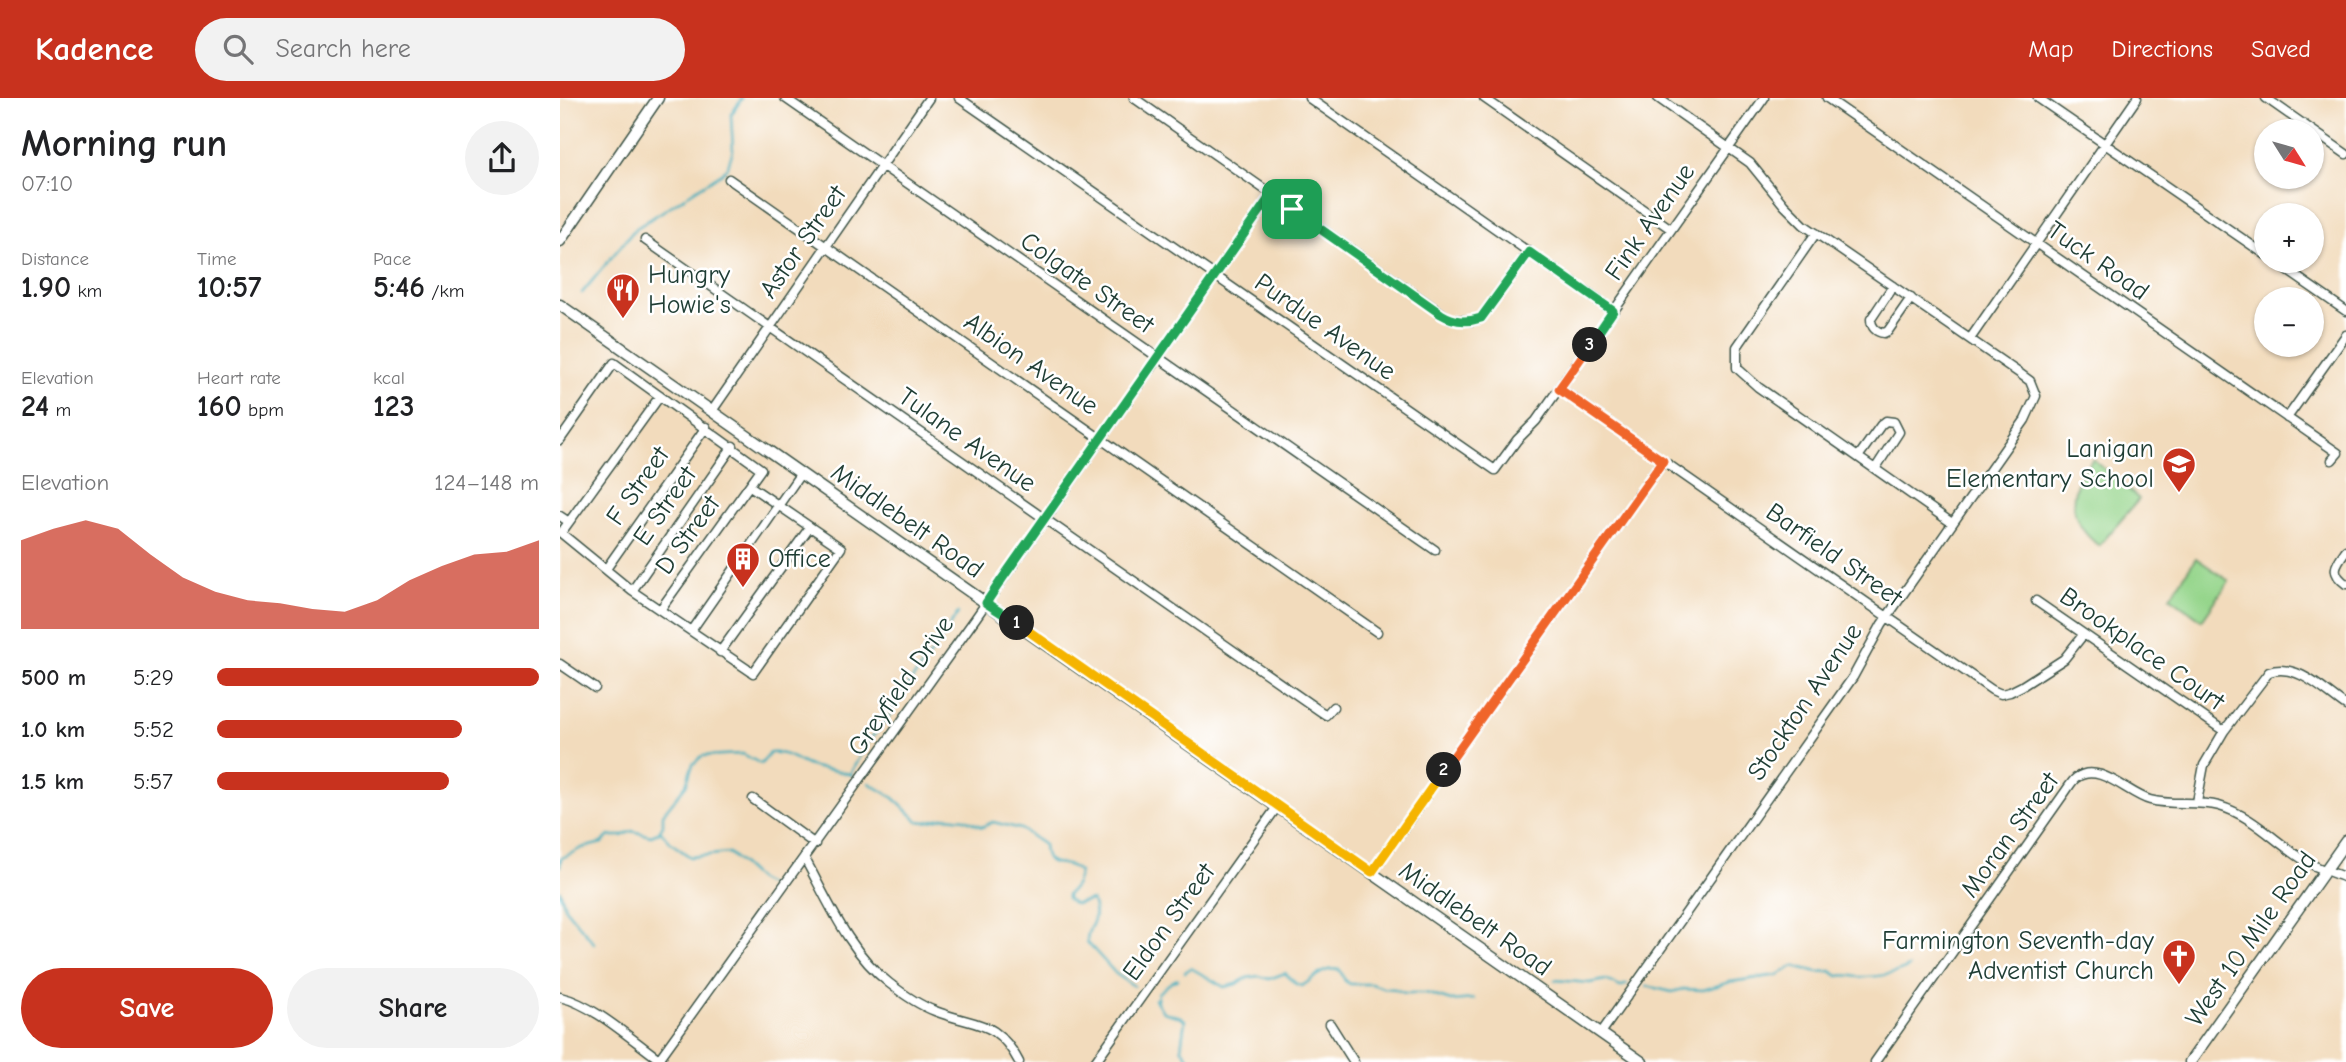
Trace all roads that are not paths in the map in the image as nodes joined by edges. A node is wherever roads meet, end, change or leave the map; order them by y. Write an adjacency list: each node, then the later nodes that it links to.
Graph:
1 (658, 98): 23 (street)
2 (785, 98): 17 (street, Colgate Street)
3 (929, 98): 17 (street, Astor Street)
4 (959, 98): 29 (street, Purdue Avenue)
5 (1134, 98): 19 (street)
6 (1309, 98): 27 (street)
7 (1484, 98): 20 (street)
8 (1658, 98): 15 (street)
9 (1764, 98): 15 (street, Fink Avenue)
10 (1827, 98): 24 (street, Tuck Road)
11 (2038, 98): 14 (street)
12 (2137, 98): 14 (street)
13 (2266, 98): 16 (street)
14 (2105, 144): 24 (street); 26 (street)
15 (1729, 147): 20 (street, Fink Avenue); 21 (street)
16 (2346, 153)
17 (882, 166): 25 (street, Astor Street); 38 (street, Colgate Street)
18 (729, 180): 25 (street, Albion Avenue)
19 (1272, 194): 27 (street); 29 (street, Greyfield Drive)
20 (1671, 229): 33 (street, Fink Avenue)
21 (1816, 233): 30 (street); 47 (street)
22 (645, 240): 35 (street, Tulane Avenue)
23 (560, 241)
24 (2035, 242): 37 (street); 42 (street, Tuck Road)
25 (826, 247): 35 (street, Astor Street); 44 (street, Albion Avenue)
26 (2254, 248)
27 (1529, 252): 33 (street)
28 (2291, 273): 34 (street)
29 (1214, 276): 38 (street, Greyfield Drive); 51 (street, Purdue Avenue)
30 (1893, 286): 31 (street); 31 (street)
31 (1912, 298): 37 (street)
32 (560, 305): 41 (street, Middlebelt Road)
33 (1613, 311): 39 (street, Fink Avenue)
34 (2346, 311)
35 (769, 328): 41 (street, Astor Street); 56 (street, Tulane Avenue)
36 (2346, 335): 42 (street)
37 (1970, 338): 58 (street, Stockton Avenue)
38 (1157, 357): 44 (street, Greyfield Drive); 60 (street, Colgate Street)
39 (1559, 389): 49 (street, Barfield Street); 51 (street, Fink Avenue)
40 (660, 396): 43 (street); 45 (street); 57 (street)
41 (712, 411): 52 (street, Middlebelt Road)
42 (2287, 418): 48 (street, Tuck Road)
43 (706, 427): 46 (street); 62 (street, F Street)
44 (1100, 438): 56 (street, Greyfield Drive); 70 (street, Albion Avenue)
45 (560, 440)
46 (733, 446): 53 (street); 64 (street, E Street)
47 (1858, 457): 50 (street); 50 (street)
48 (2332, 460)
49 (1663, 461): 68 (street, Barfield Street); 85 (street)
50 (1875, 469): 58 (street)
51 (1495, 470)
52 (801, 473): 54 (street); 66 (street, Middlebelt Road)
53 (750, 485): 54 (street); 67 (street, D Street)
54 (779, 506): 59 (street); 69 (street)
55 (560, 516): 57 (street)
56 (1044, 520): 66 (street, Greyfield Drive); 76 (street, Tulane Avenue)
57 (569, 523): 62 (street)
58 (1952, 523): 68 (street, Stockton Avenue)
59 (810, 527): 72 (street); 72 (street)
60 (1435, 550)
61 (2346, 550): 63 (street)
62 (606, 569): 64 (street)
63 (2346, 584)
64 (632, 591): 67 (street)
65 (2036, 601): 71 (street, Brookplace Court)
66 (986, 603): 80 (street, Middlebelt Road); 82 (street, Greyfield Drive)
67 (660, 610): 69 (street)
68 (1887, 617): 71 (street, Barfield Street); 89 (street, Stockton Avenue)
69 (691, 631): 72 (street)
70 (1377, 632)
71 (2084, 635): 77 (street, Brookplace Court)
72 (720, 652)
73 (560, 664): 74 (street)
74 (595, 688)
75 (2346, 706): 77 (street)
76 (1333, 707)
77 (2224, 731): 79 (street)
78 (753, 799): 82 (street)
79 (2197, 802): 84 (street); 95 (street, Moran Street)
80 (1277, 807): 85 (street, Middlebelt Road); 93 (street, Eldon Street)
81 (2346, 841): 84 (street, West 10 Mile Road)
82 (815, 844): 83 (street, Greyfield Drive)
83 (804, 859): 91 (street, Greyfield Drive); 92 (street)
84 (2326, 870): 86 (street); 96 (street, West 10 Mile Road)
85 (1372, 872): 89 (street, Middlebelt Road)
86 (2346, 878)
87 (560, 997): 91 (street)
88 (1331, 1024): 94 (street)
89 (1601, 1033): 90 (street, Middlebelt Road)
90 (1636, 1060)
91 (660, 1061)
92 (1019, 1062)
93 (1095, 1062)
94 (1354, 1062)
95 (1875, 1062)
96 (2190, 1062)

